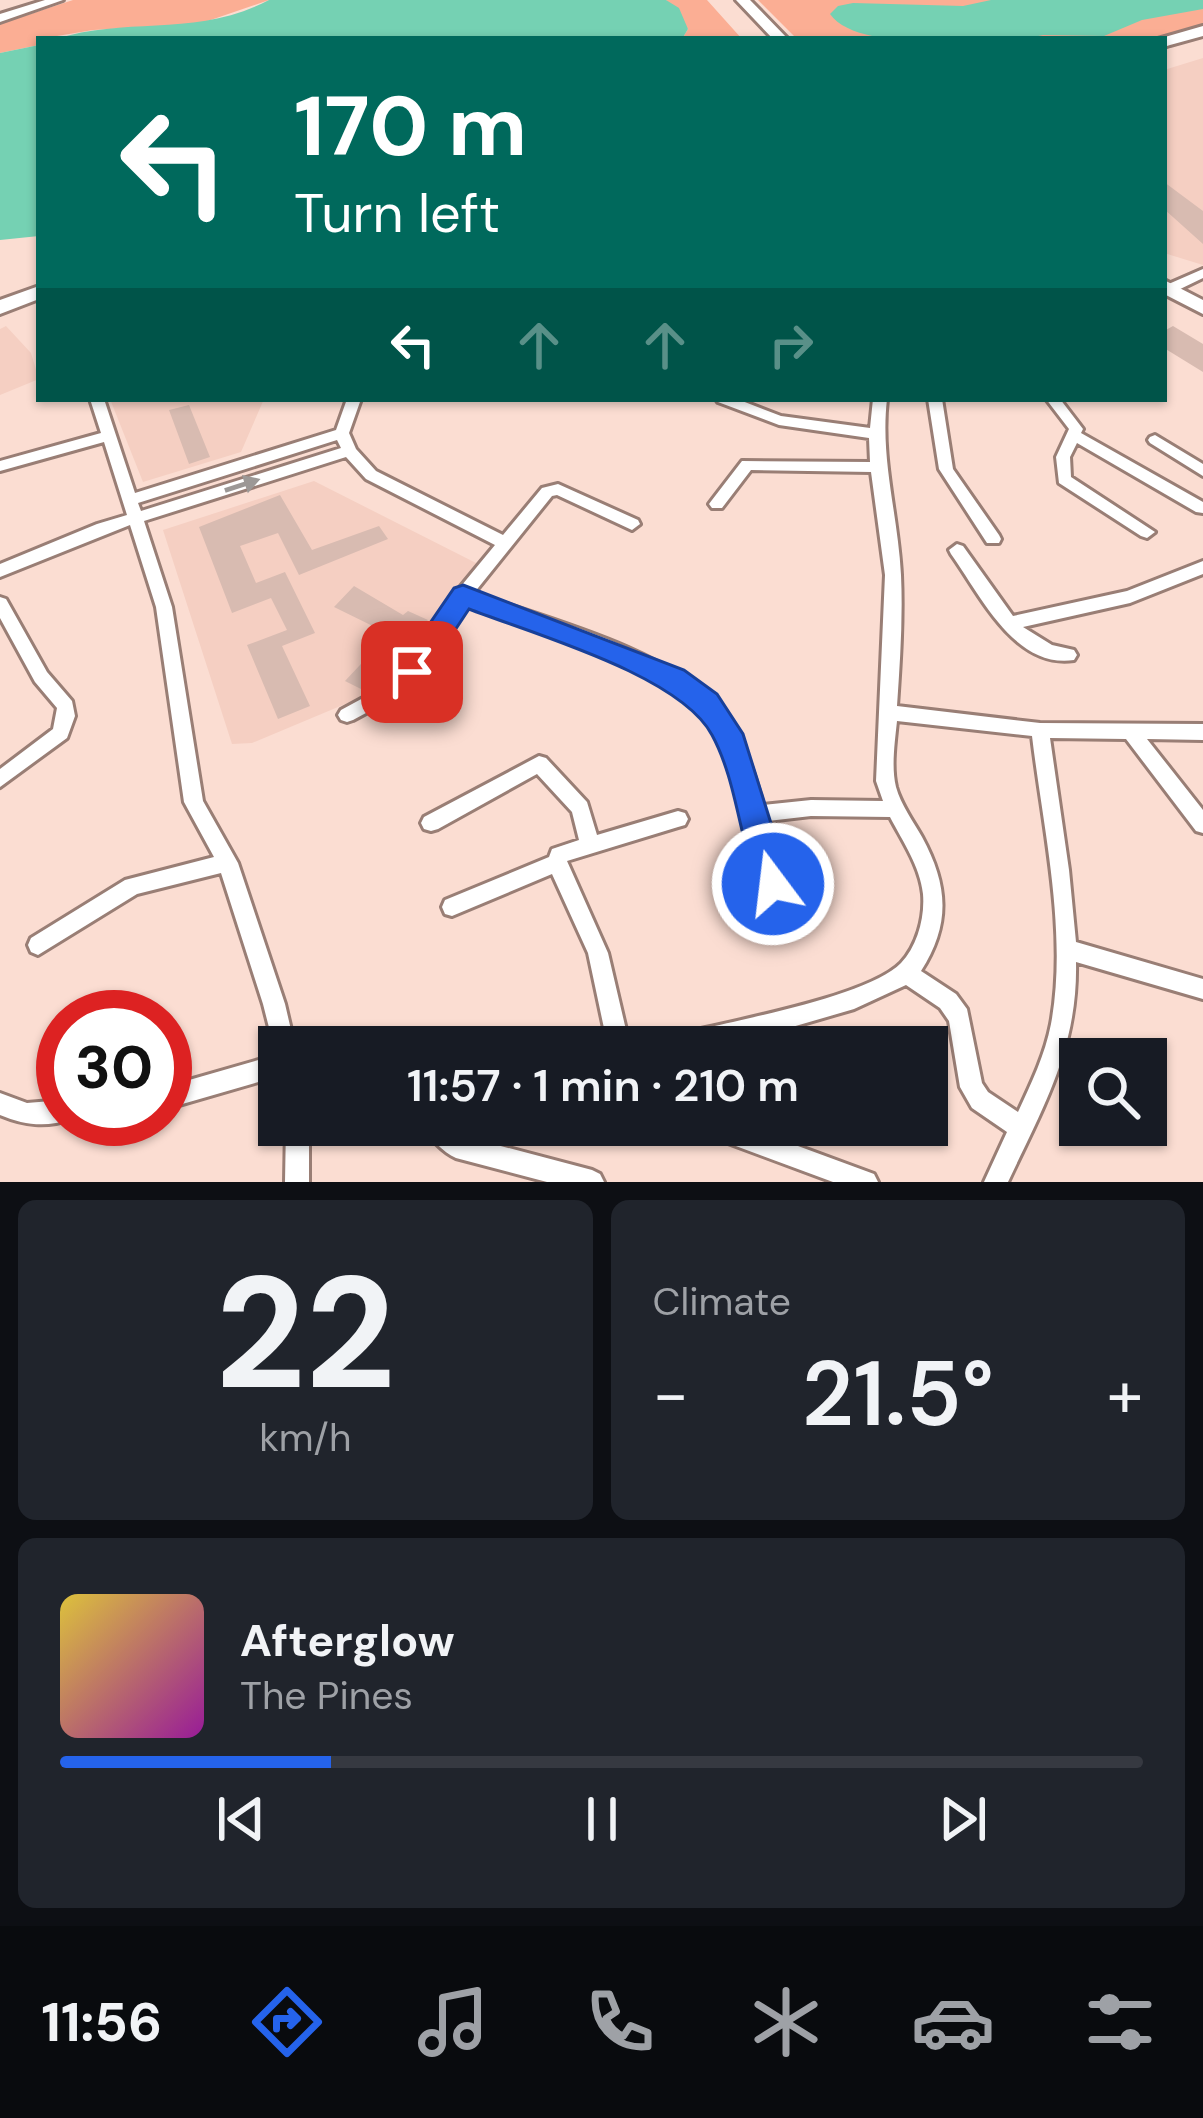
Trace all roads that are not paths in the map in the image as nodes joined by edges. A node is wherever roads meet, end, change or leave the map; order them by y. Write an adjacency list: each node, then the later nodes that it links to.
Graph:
1 (57, 0): 4 (street)
2 (726, 0): 5 (main road)
3 (743, 0): 6 (main road)
4 (0, 18)
5 (760, 36)
6 (778, 36)
7 (1200, 37): 8 (main road); 9 (main road)
8 (1167, 42)
9 (1167, 52)
10 (1203, 273): 11 (street)
11 (1170, 283): 14 (main road); 17 (main road)
12 (36, 289): 15 (main road)
13 (36, 290): 16 (main road)
14 (1203, 294)
15 (0, 296)
16 (0, 308)
17 (1203, 308)
18 (98, 402): 26 (street)
19 (353, 402): 24 (street)
20 (731, 402): 25 (street)
21 (880, 402): 25 (street)
22 (935, 402): 39 (street)
23 (1055, 402): 27 (street)
24 (342, 433): 29 (street); 33 (street)
25 (878, 434): 31 (street)
26 (107, 436): 30 (street); 33 (street)
27 (1075, 436): 35 (street); 38 (street)
28 (1155, 440): 32 (street)
29 (349, 451): 36 (street, one-way to 29); 40 (street)
30 (0, 466)
31 (874, 467): 34 (street); 48 (street)
32 (1203, 472)
33 (130, 500): 36 (street)
34 (717, 504)
35 (1201, 508)
36 (135, 519): 43 (street); 60 (street)
37 (632, 524): 40 (street)
38 (1148, 532)
39 (993, 539)
40 (505, 543): 44 (street)
41 (957, 550): 46 (street)
42 (1203, 567): 46 (street)
43 (0, 571)
44 (463, 595): 49 (street); 55 (street)
45 (0, 603): 53 (street)
46 (1011, 622): 47 (street)
47 (1068, 655)
48 (886, 712): 50 (street); 54 (street)
49 (346, 715)
50 (1040, 730): 52 (street); 65 (street)
51 (1203, 732): 52 (street)
52 (1132, 733): 58 (street)
53 (0, 778)
54 (892, 809): 55 (street); 66 (street)
55 (754, 814): 62 (street)
56 (678, 819): 59 (street)
57 (431, 823): 59 (street)
58 (1203, 825)
59 (590, 843): 61 (street)
60 (227, 863): 64 (street); 68 (street)
61 (557, 863): 63 (street); 69 (street)
62 (773, 884)
63 (452, 907)
64 (38, 945)
65 (1065, 949): 67 (street); 75 (street)
66 (907, 974): 70 (street); 75 (street)
67 (1203, 989)
68 (279, 1026)
69 (614, 1026)
70 (748, 1026)
71 (258, 1071): 72 (street)
72 (192, 1090)
73 (0, 1105): 74 (street)
74 (36, 1113)
75 (1020, 1127): 82 (street)
76 (298, 1146): 79 (street)
77 (456, 1146): 80 (street)
78 (765, 1146): 81 (street)
79 (297, 1182)
80 (592, 1182)
81 (862, 1182)
82 (996, 1182)

